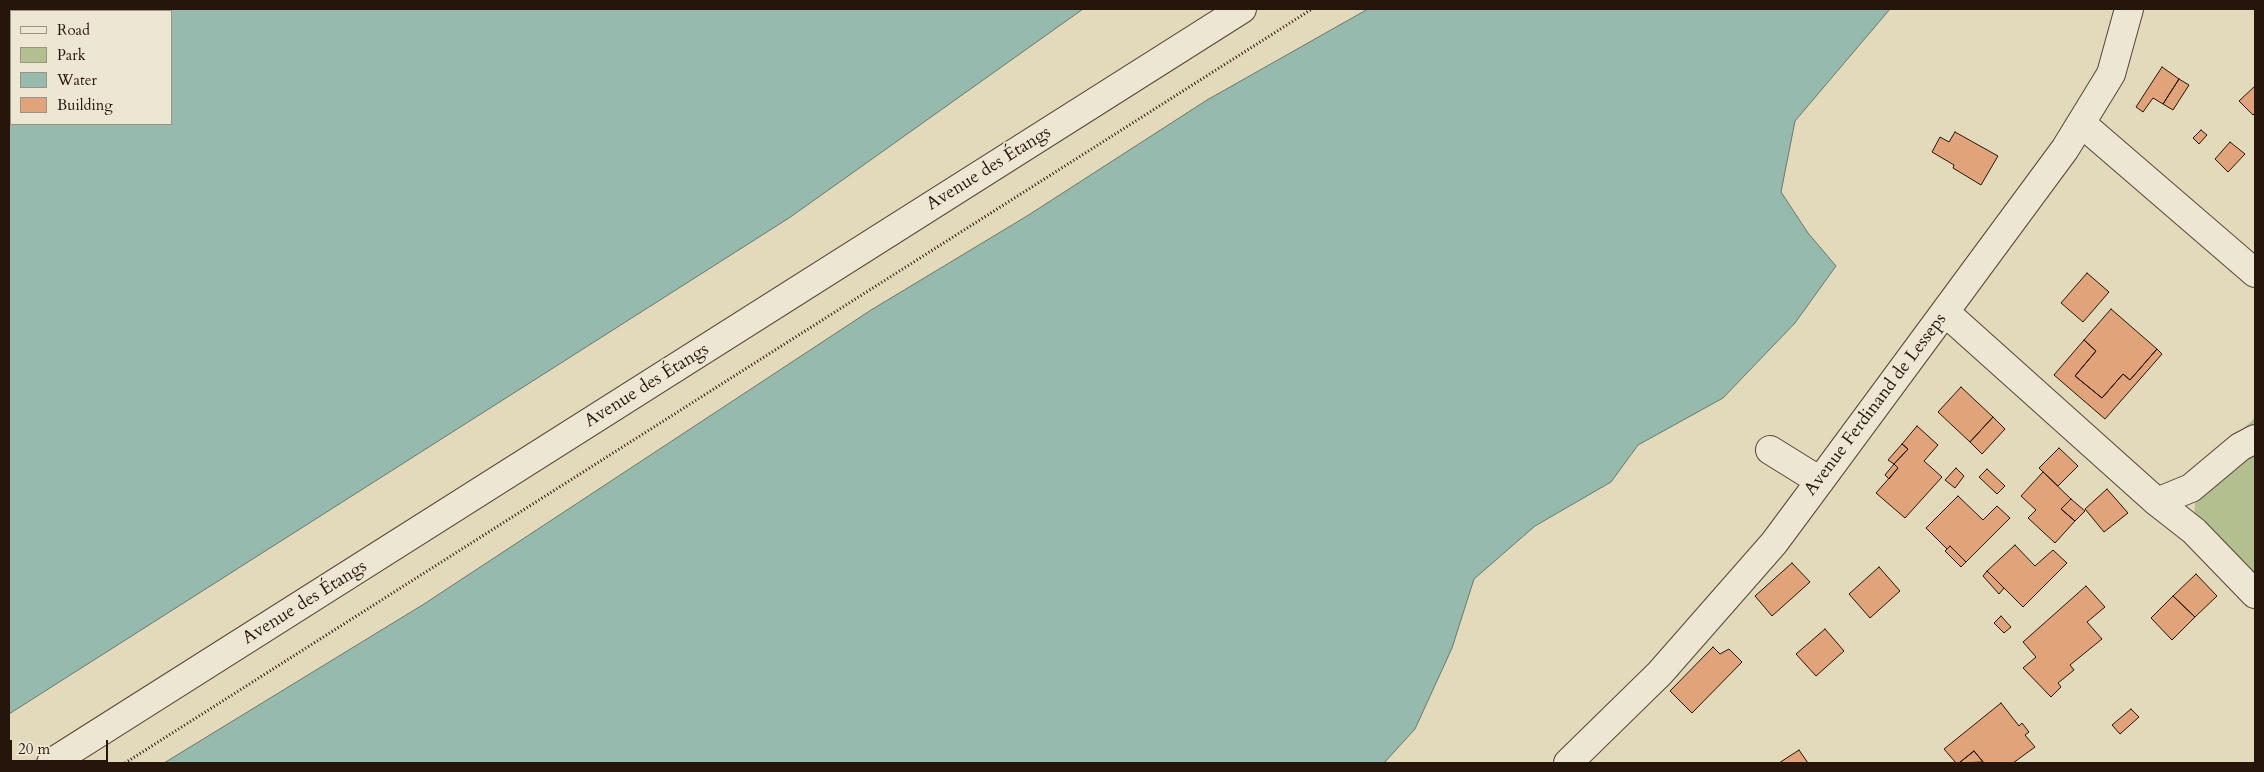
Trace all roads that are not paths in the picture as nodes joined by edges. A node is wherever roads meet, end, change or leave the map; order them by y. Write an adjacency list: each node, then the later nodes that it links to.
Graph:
1 (1242, 9): 11 (street, Avenue des Étangs)
2 (2129, 9): 3 (street, Avenue Ferdinand de Lesseps)
3 (2081, 123): 4 (street); 5 (street, Avenue Ferdinand de Lesseps)
4 (2255, 273)
5 (1945, 312): 8 (street, Avenue Ferdinand de Lesseps); 9 (street)
6 (2255, 439): 9 (street)
7 (1770, 450): 8 (street)
8 (1820, 481): 12 (street, Avenue Ferdinand de Lesseps)
9 (2157, 502): 10 (street)
10 (2255, 594)
11 (51, 763)
12 (1568, 763)

